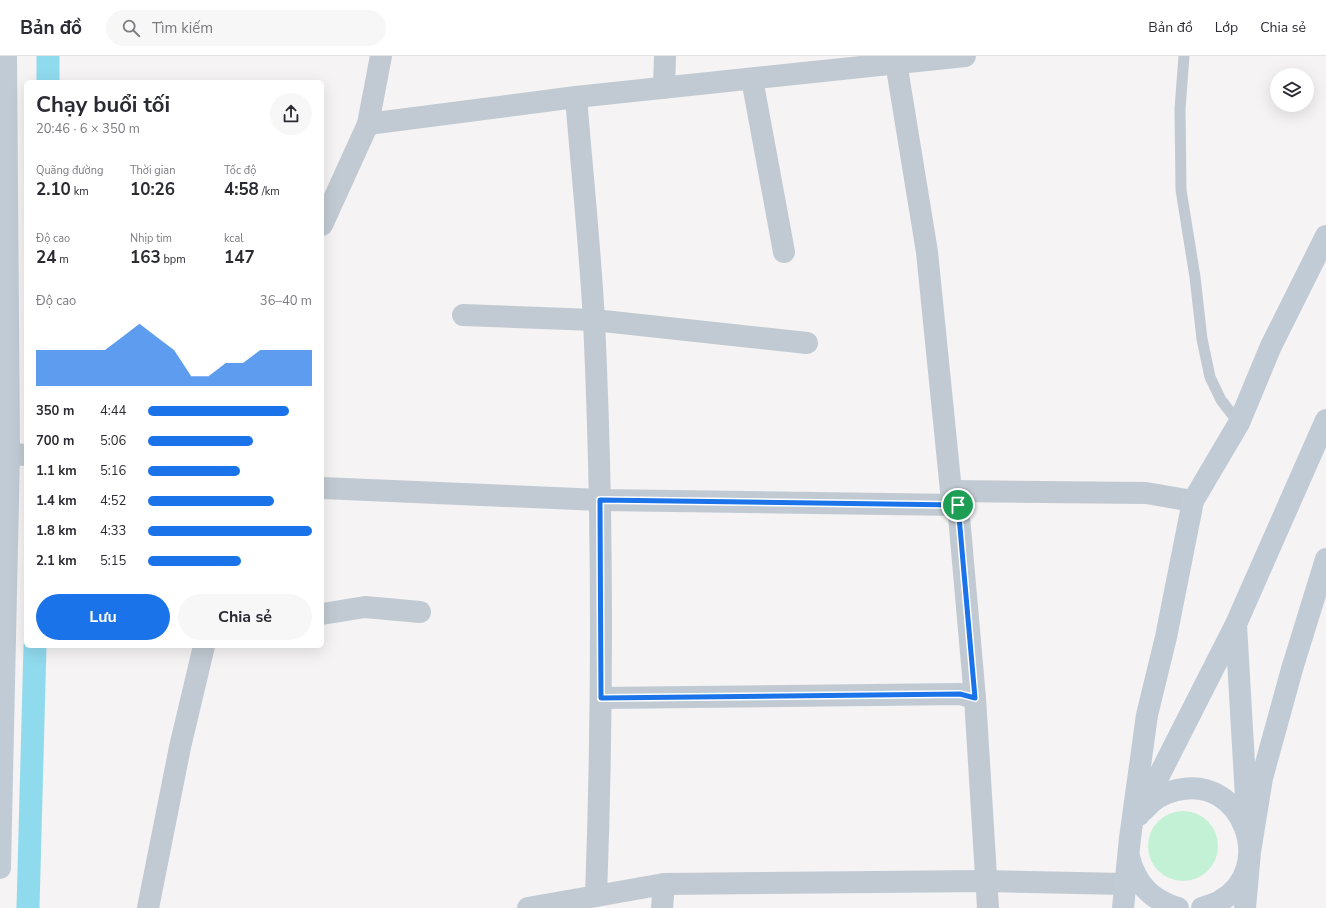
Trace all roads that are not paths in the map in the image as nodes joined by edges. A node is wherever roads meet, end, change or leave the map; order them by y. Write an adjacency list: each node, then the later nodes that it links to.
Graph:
1 (6, 56): 19 (street)
2 (381, 56): 10 (street)
3 (665, 56): 8 (street)
4 (965, 56): 6 (street)
5 (1184, 56): 18 (lane)
6 (895, 60): 7 (street); 21 (street)
7 (752, 79): 8 (street); 13 (street)
8 (664, 88): 9 (street)
9 (576, 97): 10 (street); 15 (street)
10 (368, 124): 11 (street)
11 (324, 221)
12 (1326, 236): 18 (street)
13 (784, 252)
14 (463, 314): 15 (street)
15 (594, 320): 16 (street); 22 (street)
16 (807, 343)
17 (1326, 420): 27 (street)
18 (1239, 422): 23 (street)
19 (12, 454): 33 (street)
20 (324, 488): 22 (street)
21 (955, 498): 22 (street); 23 (street); 30 (street)
22 (600, 500): 29 (street)
23 (1193, 501): 31 (street)
24 (1326, 559): 32 (street)
25 (420, 612): 26 (street)
26 (324, 614)
27 (1236, 624): 31 (street); 32 (street)
28 (204, 648): 38 (street)
29 (601, 698): 30 (street); 37 (street)
30 (975, 698): 34 (street)
31 (1133, 829): 32 (street); 36 (street); 43 (street)
32 (1249, 842): 44 (street); 45 (street)
33 (0, 868)
34 (986, 881): 35 (street); 36 (street); 41 (street)
35 (664, 884): 37 (street); 40 (street)
36 (1125, 884): 42 (street)
37 (596, 896): 39 (street)
38 (148, 908)
39 (528, 908)
40 (662, 908)
41 (988, 908)
42 (1123, 908)
43 (1178, 908)
44 (1202, 908)
45 (1245, 908)

